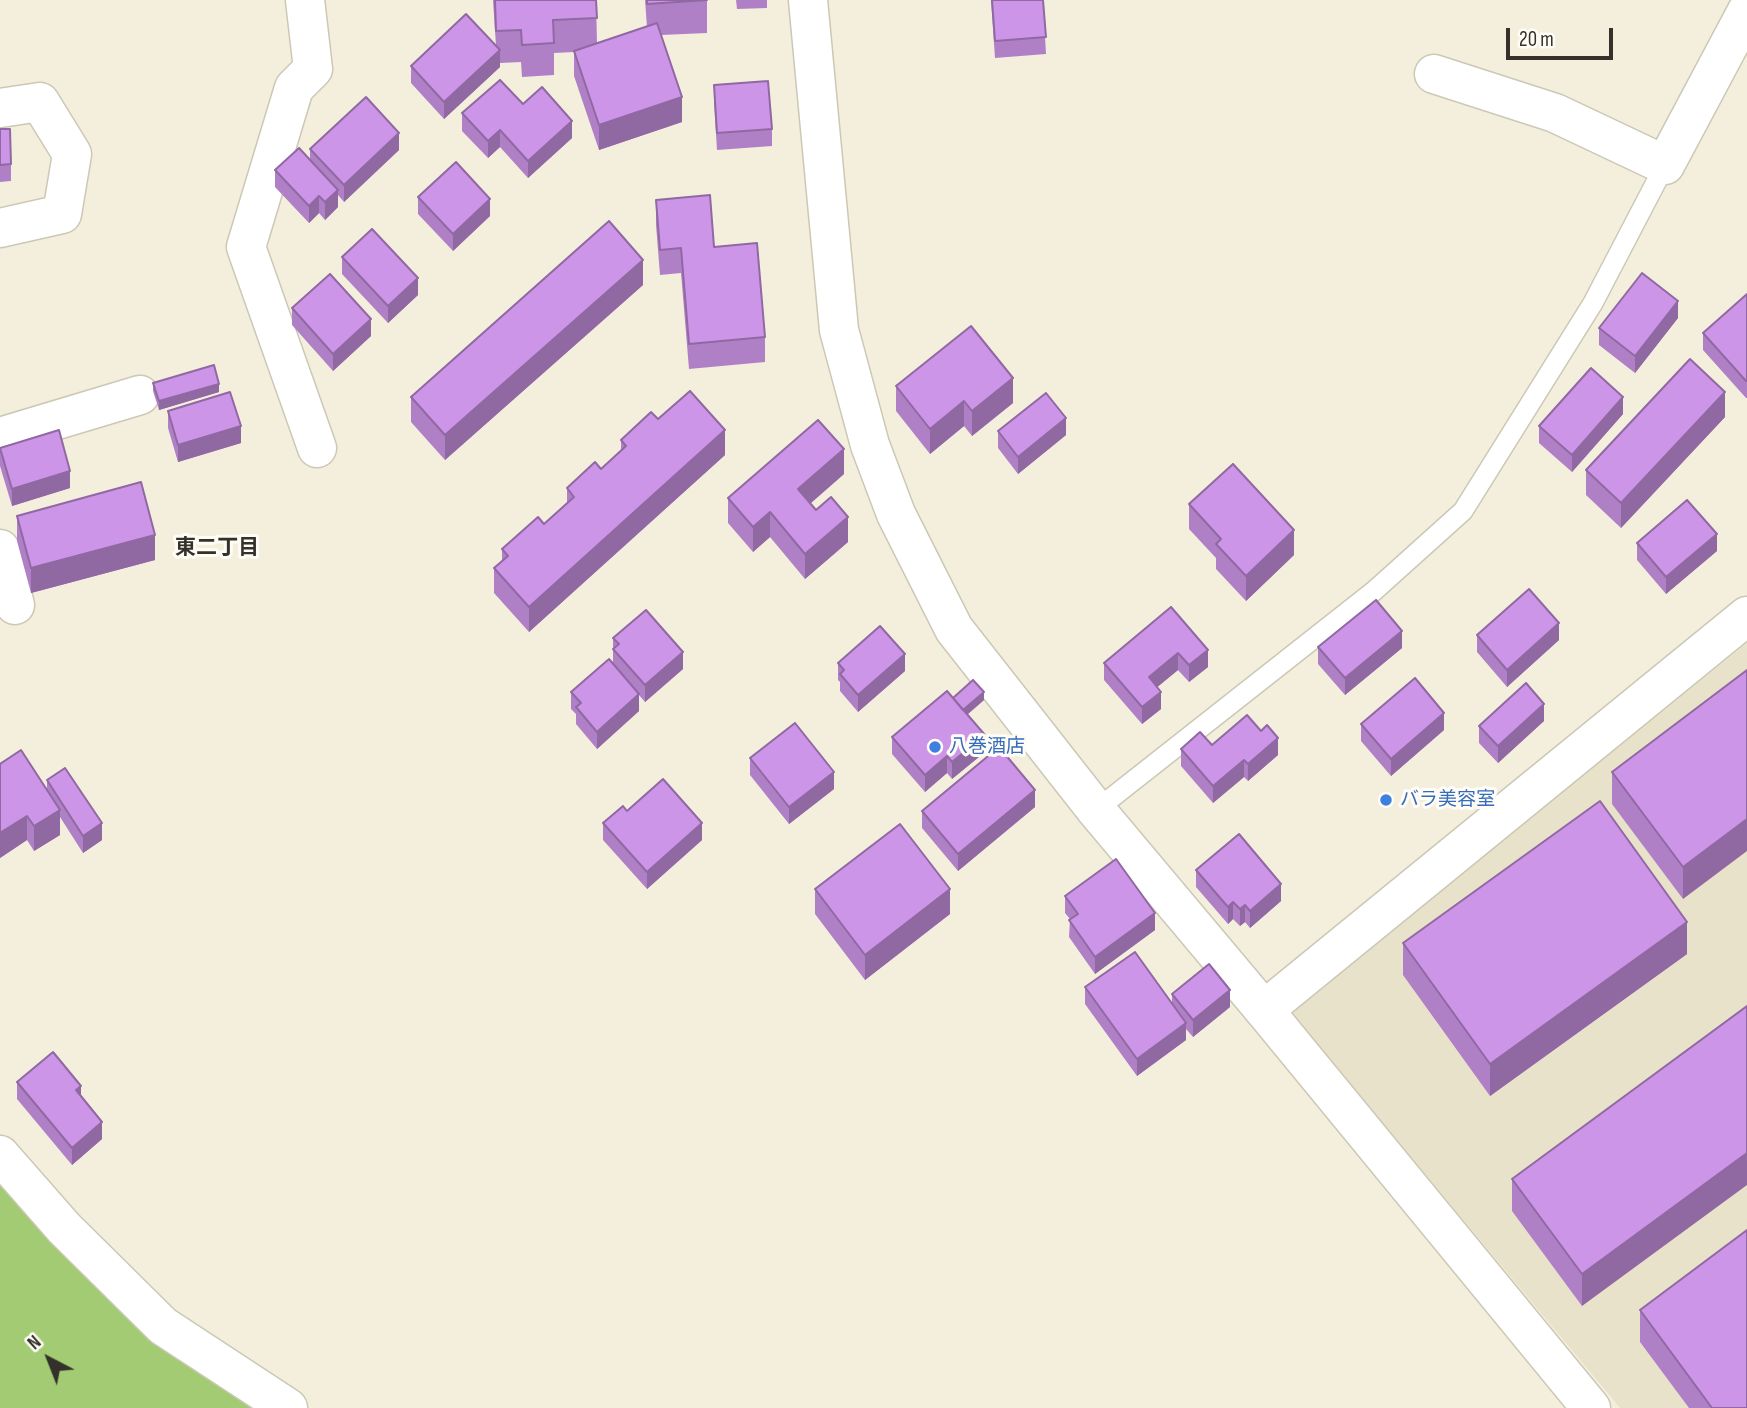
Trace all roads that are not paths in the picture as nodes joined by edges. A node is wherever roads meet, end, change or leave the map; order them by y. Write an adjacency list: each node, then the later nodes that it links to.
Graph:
1 (305, 0): 10 (street)
2 (808, 0): 14 (street)
3 (1747, 10): 6 (street)
4 (1434, 74): 6 (street)
5 (0, 108): 7 (street)
6 (1665, 165): 14 (lane)
7 (0, 228)
8 (140, 395): 9 (street)
9 (0, 437)
10 (317, 447)
11 (0, 549): 12 (street)
12 (15, 605)
13 (1747, 616): 15 (street)
14 (1096, 810): 15 (street)
15 (1264, 1010): 18 (street)
16 (0, 1155): 17 (street)
17 (288, 1408)
18 (1591, 1408)

